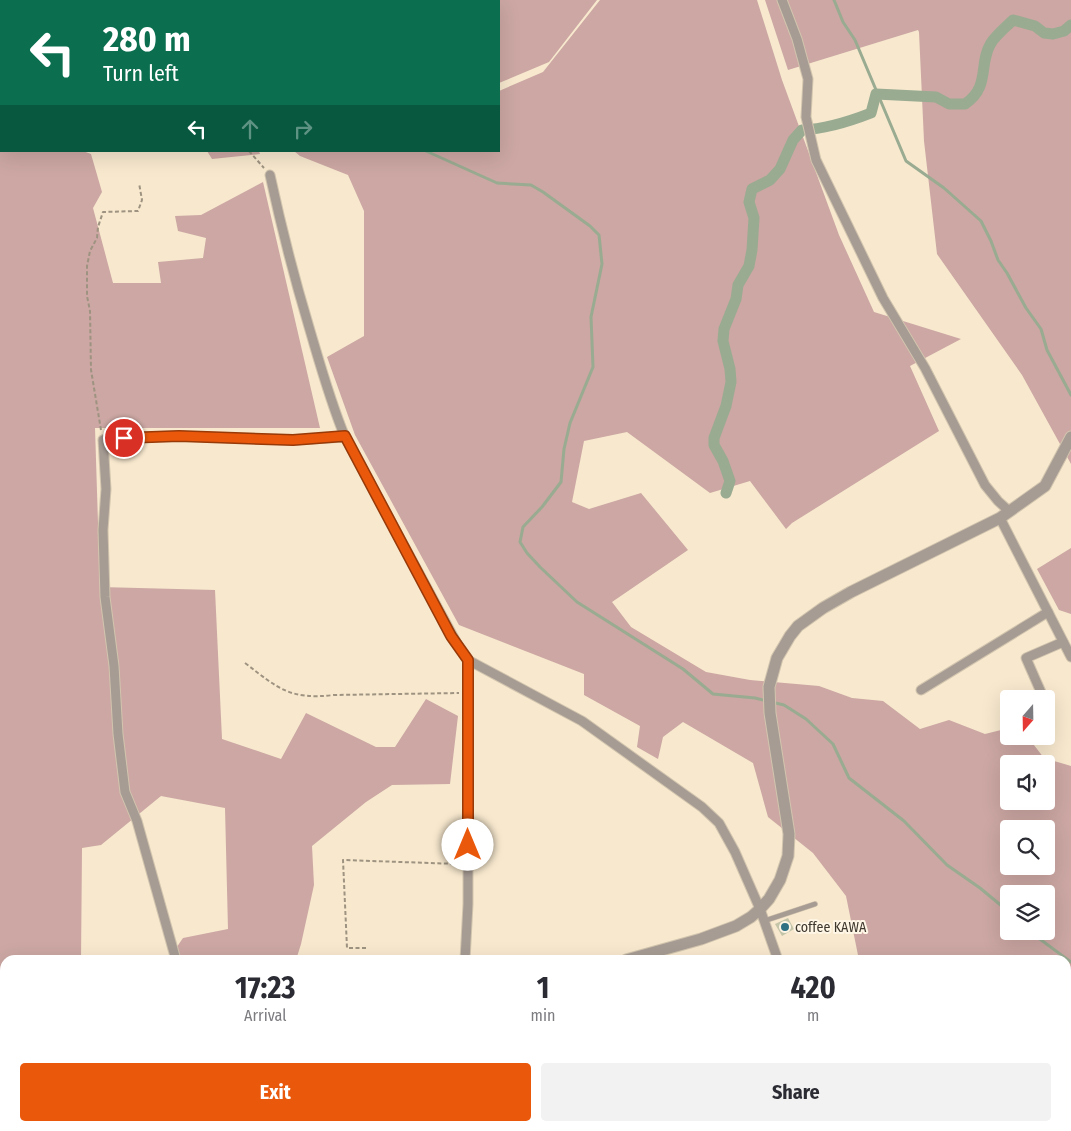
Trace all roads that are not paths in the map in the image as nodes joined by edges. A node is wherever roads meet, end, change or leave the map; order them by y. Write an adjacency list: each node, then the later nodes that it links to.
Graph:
1 (782, 0): 5 (street)
2 (270, 175): 3 (street)
3 (345, 436): 9 (street); 15 (street)
4 (1071, 437): 5 (street)
5 (1005, 515): 6 (street); 13 (street)
6 (1048, 612): 7 (street); 10 (street)
7 (1063, 642): 8 (street); 11 (street)
8 (1071, 657)
9 (468, 660): 13 (street); 16 (street)
10 (921, 690)
11 (1040, 690)
12 (815, 904): 14 (lane)
13 (760, 909): 14 (street); 17 (street)
14 (764, 921): 18 (street)
15 (175, 955)
16 (465, 955)
17 (643, 955)
18 (776, 955)

